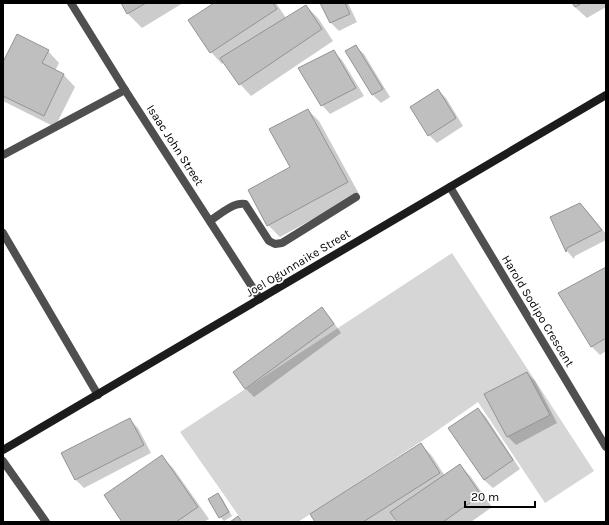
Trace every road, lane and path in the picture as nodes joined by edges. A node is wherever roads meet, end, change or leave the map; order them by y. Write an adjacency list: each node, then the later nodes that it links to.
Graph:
1 (70, 3): 2 (street, Isaac John Street)
2 (125, 90): 4 (street); 7 (street, Isaac John Street)
3 (606, 96): 5 (street, Joel Ogunnaike Street)
4 (3, 155)
5 (450, 187): 9 (street, Joel Ogunnaike Street); 11 (street, Harold Sodipo Crescent)
6 (356, 197): 7 (street)
7 (210, 222): 9 (street, Isaac John Street)
8 (3, 233): 10 (street)
9 (260, 299): 10 (street, Joel Ogunnaike Street)
10 (98, 395): 12 (street, Joel Ogunnaike Street)
11 (606, 447)
12 (3, 450)
13 (3, 461): 14 (street)
14 (46, 522)

